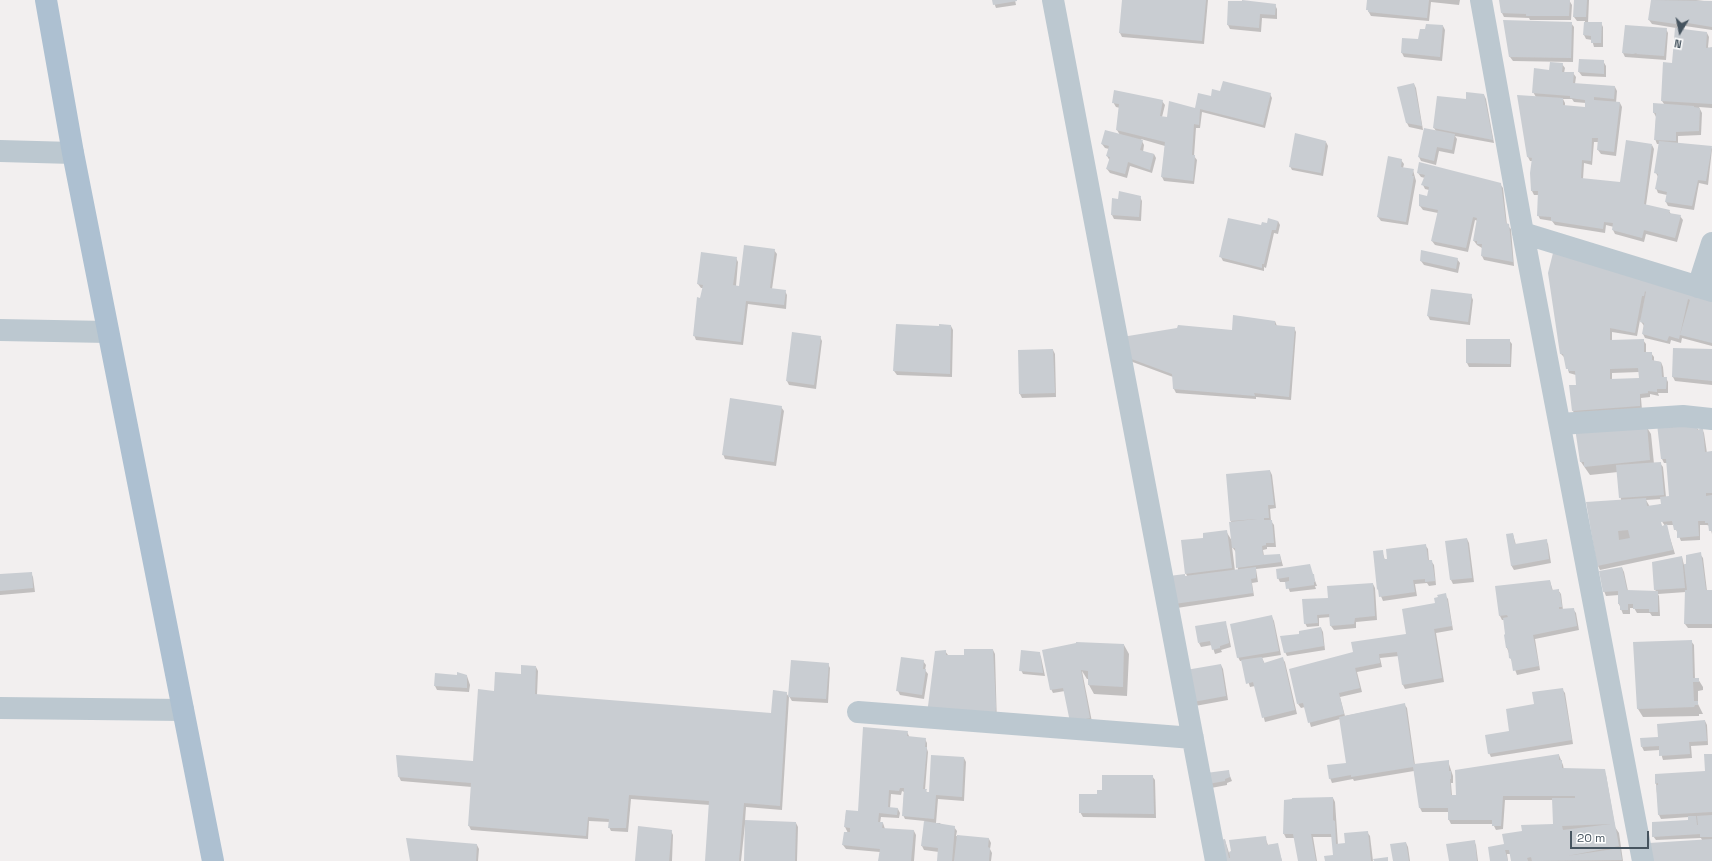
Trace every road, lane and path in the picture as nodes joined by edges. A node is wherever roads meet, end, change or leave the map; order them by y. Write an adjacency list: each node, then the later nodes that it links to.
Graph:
1 (46, 0): 5 (main road)
2 (1053, 0): 16 (street)
3 (1481, 0): 6 (street)
4 (0, 151): 5 (street)
5 (73, 153): 10 (main road)
6 (1523, 233): 8 (street); 12 (street)
7 (1712, 243): 8 (street)
8 (1705, 289)
9 (0, 330): 10 (street)
10 (108, 332): 14 (main road)
11 (1712, 419): 12 (street)
12 (1560, 424): 19 (street)
13 (0, 708): 14 (street)
14 (183, 710): 17 (main road)
15 (858, 712): 16 (street)
16 (1193, 738): 18 (street)
17 (213, 861)
18 (1216, 861)
19 (1643, 861)

